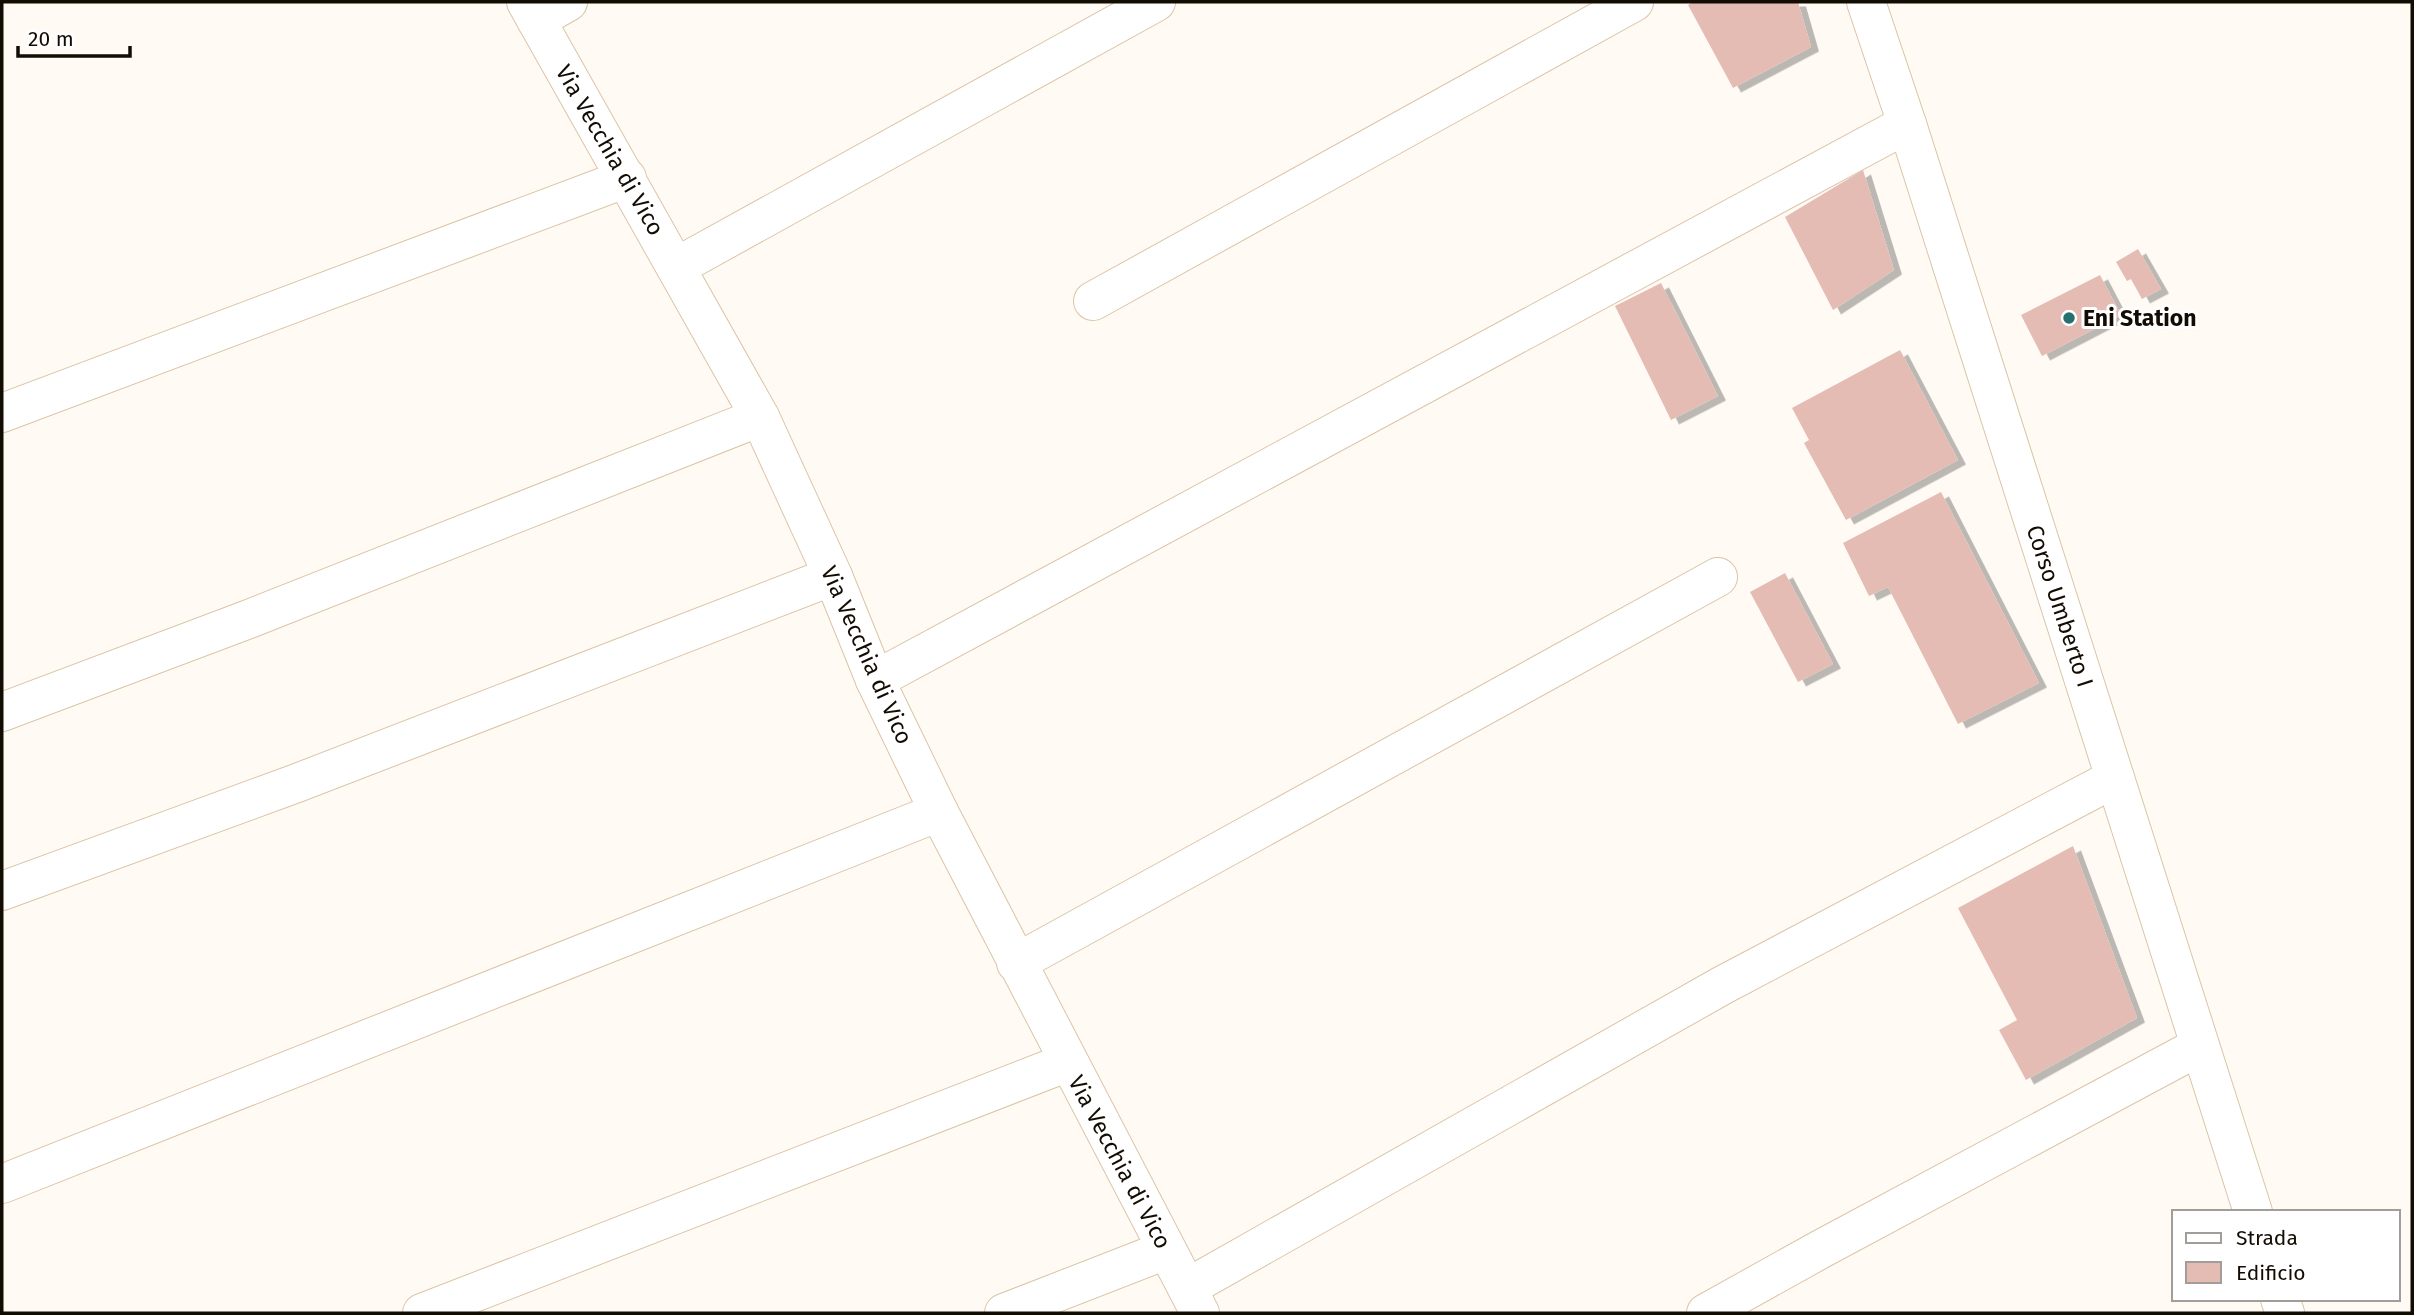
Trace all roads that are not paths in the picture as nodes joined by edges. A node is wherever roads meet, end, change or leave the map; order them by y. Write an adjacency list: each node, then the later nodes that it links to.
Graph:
1 (1156, 2): 7 (street)
2 (1634, 2): 8 (street)
3 (1866, 2): 5 (street, Corso Umberto I)
4 (543, 8): 6 (street, Via Vecchia di Vico)
5 (1907, 124): 13 (street); 15 (street, Corso Umberto I)
6 (627, 178): 7 (street, Via Vecchia di Vico); 9 (street)
7 (676, 267): 10 (street, Via Vecchia di Vico)
8 (1093, 301)
9 (2, 413)
10 (760, 417): 11 (street, Via Vecchia di Vico); 14 (street)
11 (833, 576): 13 (street, Via Vecchia di Vico); 17 (street)
12 (1718, 576): 18 (street)
13 (875, 680): 16 (street, Via Vecchia di Vico)
14 (2, 712)
15 (2115, 778): 19 (street, Corso Umberto I); 24 (street)
16 (939, 812): 18 (street, Via Vecchia di Vico); 21 (street)
17 (2, 891)
18 (1016, 963): 20 (street, Via Vecchia di Vico)
19 (2200, 1046): 22 (street, Corso Umberto I); 27 (street)
20 (1068, 1062): 23 (street, Via Vecchia di Vico); 25 (street)
21 (2, 1184)
22 (2252, 1210)
23 (1167, 1250): 24 (street, Via Vecchia di Vico); 26 (street)
24 (1193, 1301)
25 (422, 1313)
26 (1003, 1313)
27 (1706, 1313)

